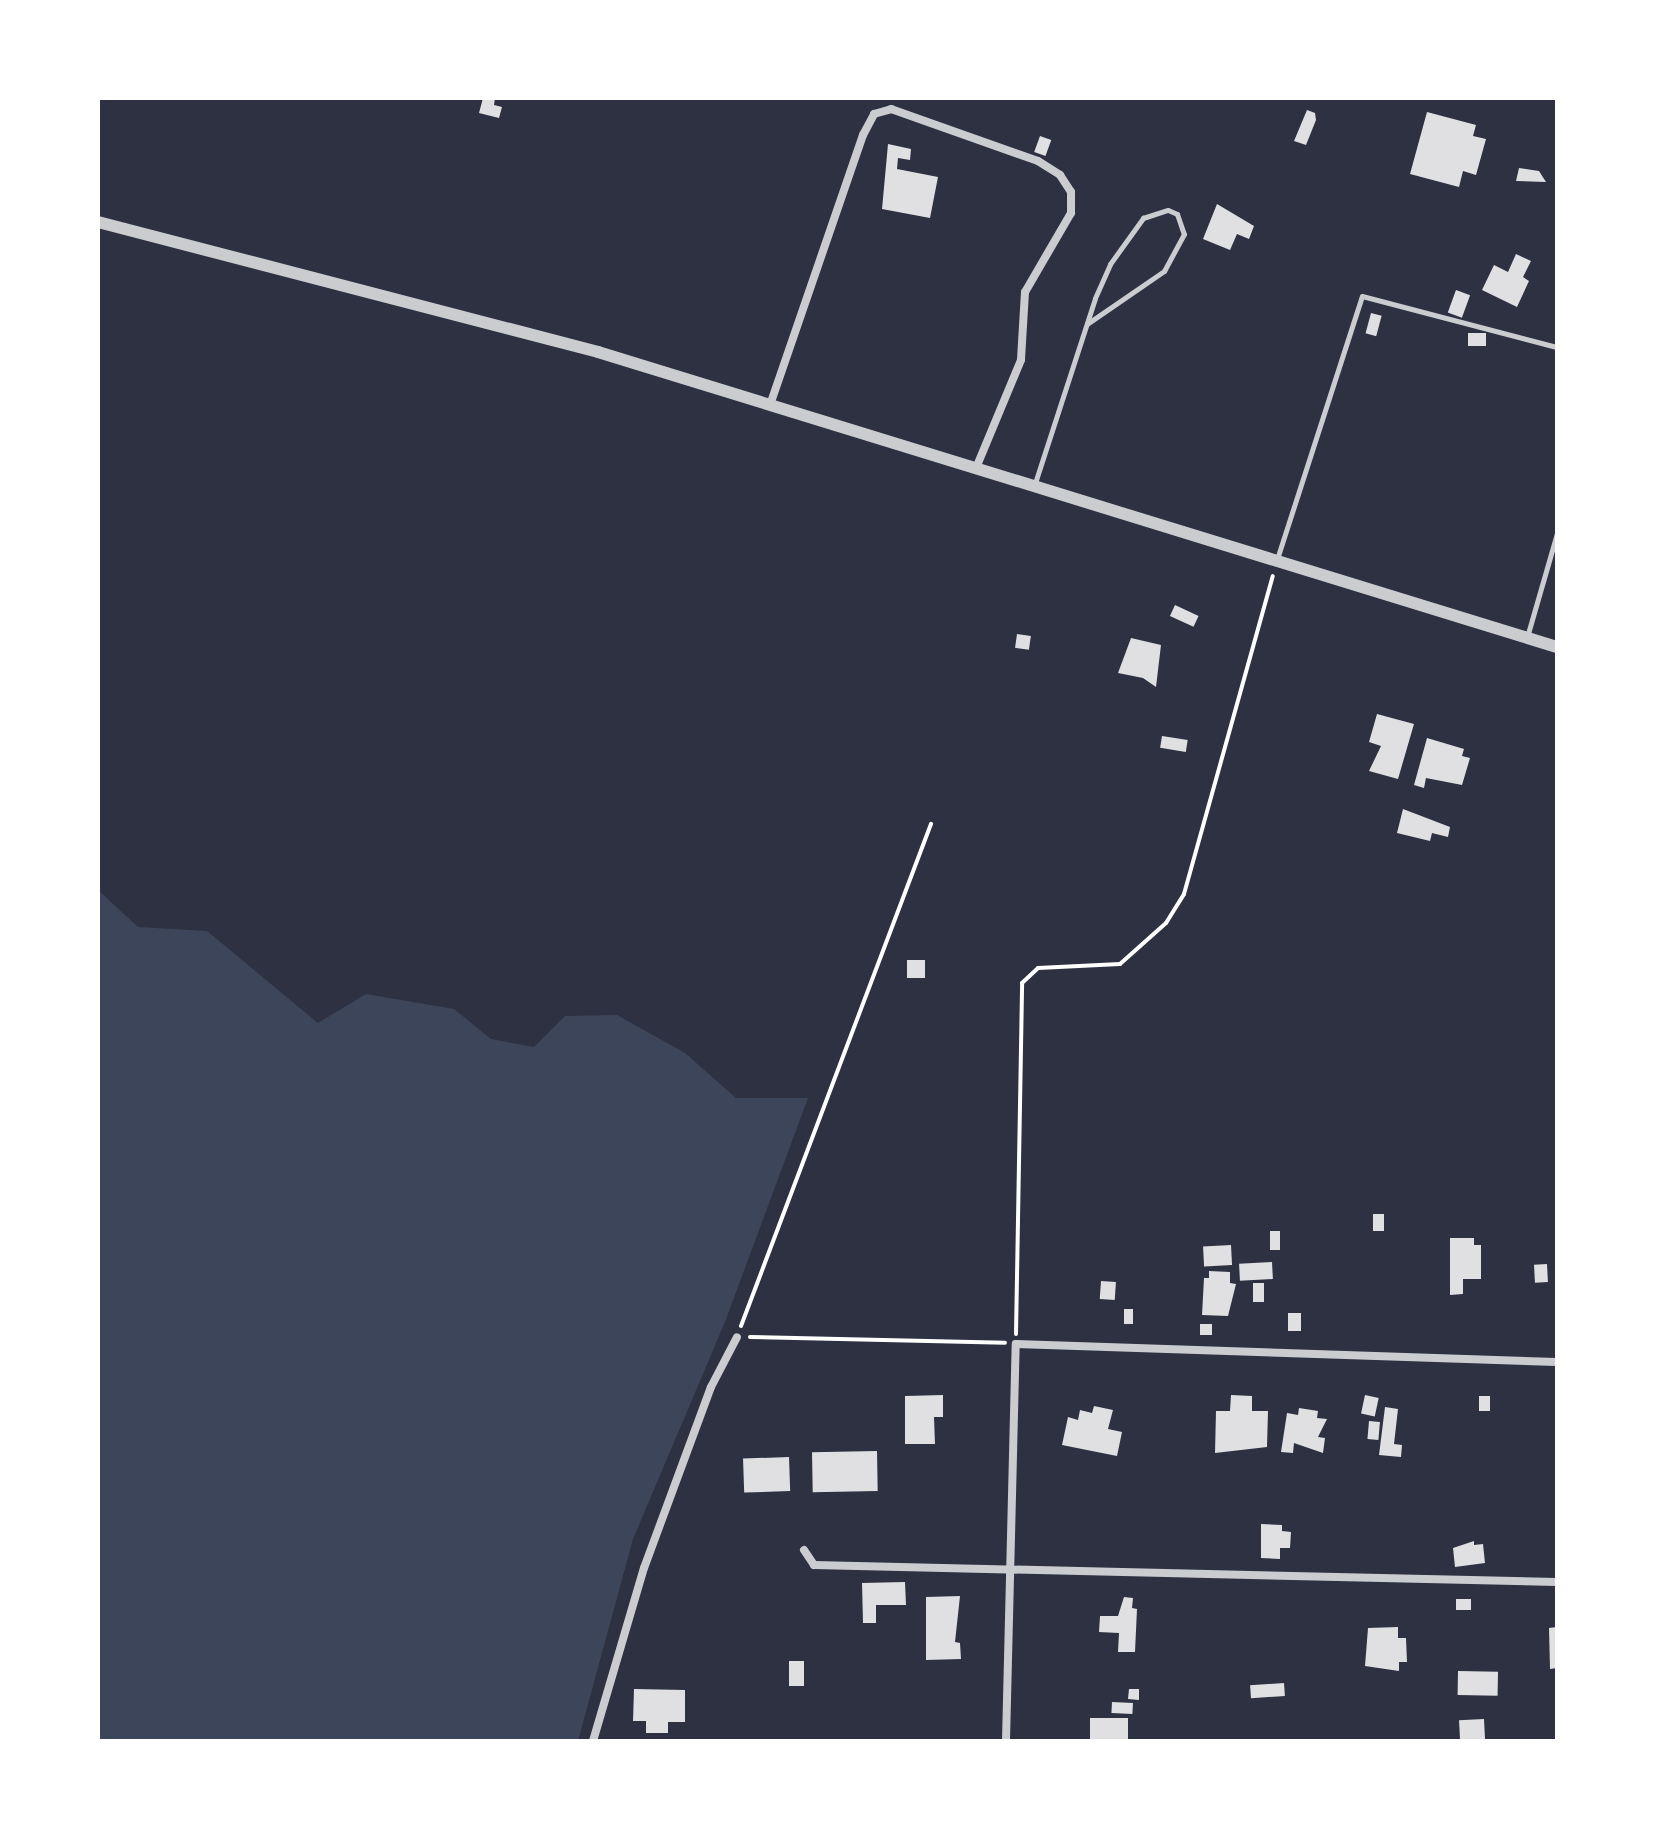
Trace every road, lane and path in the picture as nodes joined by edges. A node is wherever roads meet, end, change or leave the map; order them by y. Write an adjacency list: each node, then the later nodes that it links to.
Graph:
1 (98, 222): 4 (street)
2 (1087, 324): 2 (lane); 6 (lane)
3 (1557, 347): 8 (lane)
4 (770, 405): 5 (street); 5 (street)
5 (976, 468): 6 (street)
6 (1034, 484): 8 (street)
7 (1557, 533): 9 (lane)
8 (1277, 562): 9 (street); 13 (path)
9 (1527, 638): 10 (street)
10 (1557, 647)
11 (931, 824): 12 (path)
12 (737, 1337): 13 (path); 18 (street)
13 (1016, 1344): 14 (street); 16 (street)
14 (1557, 1362)
15 (804, 1550): 16 (street)
16 (1011, 1570): 17 (street); 19 (street)
17 (1557, 1582)
18 (593, 1741)
19 (1006, 1741)

